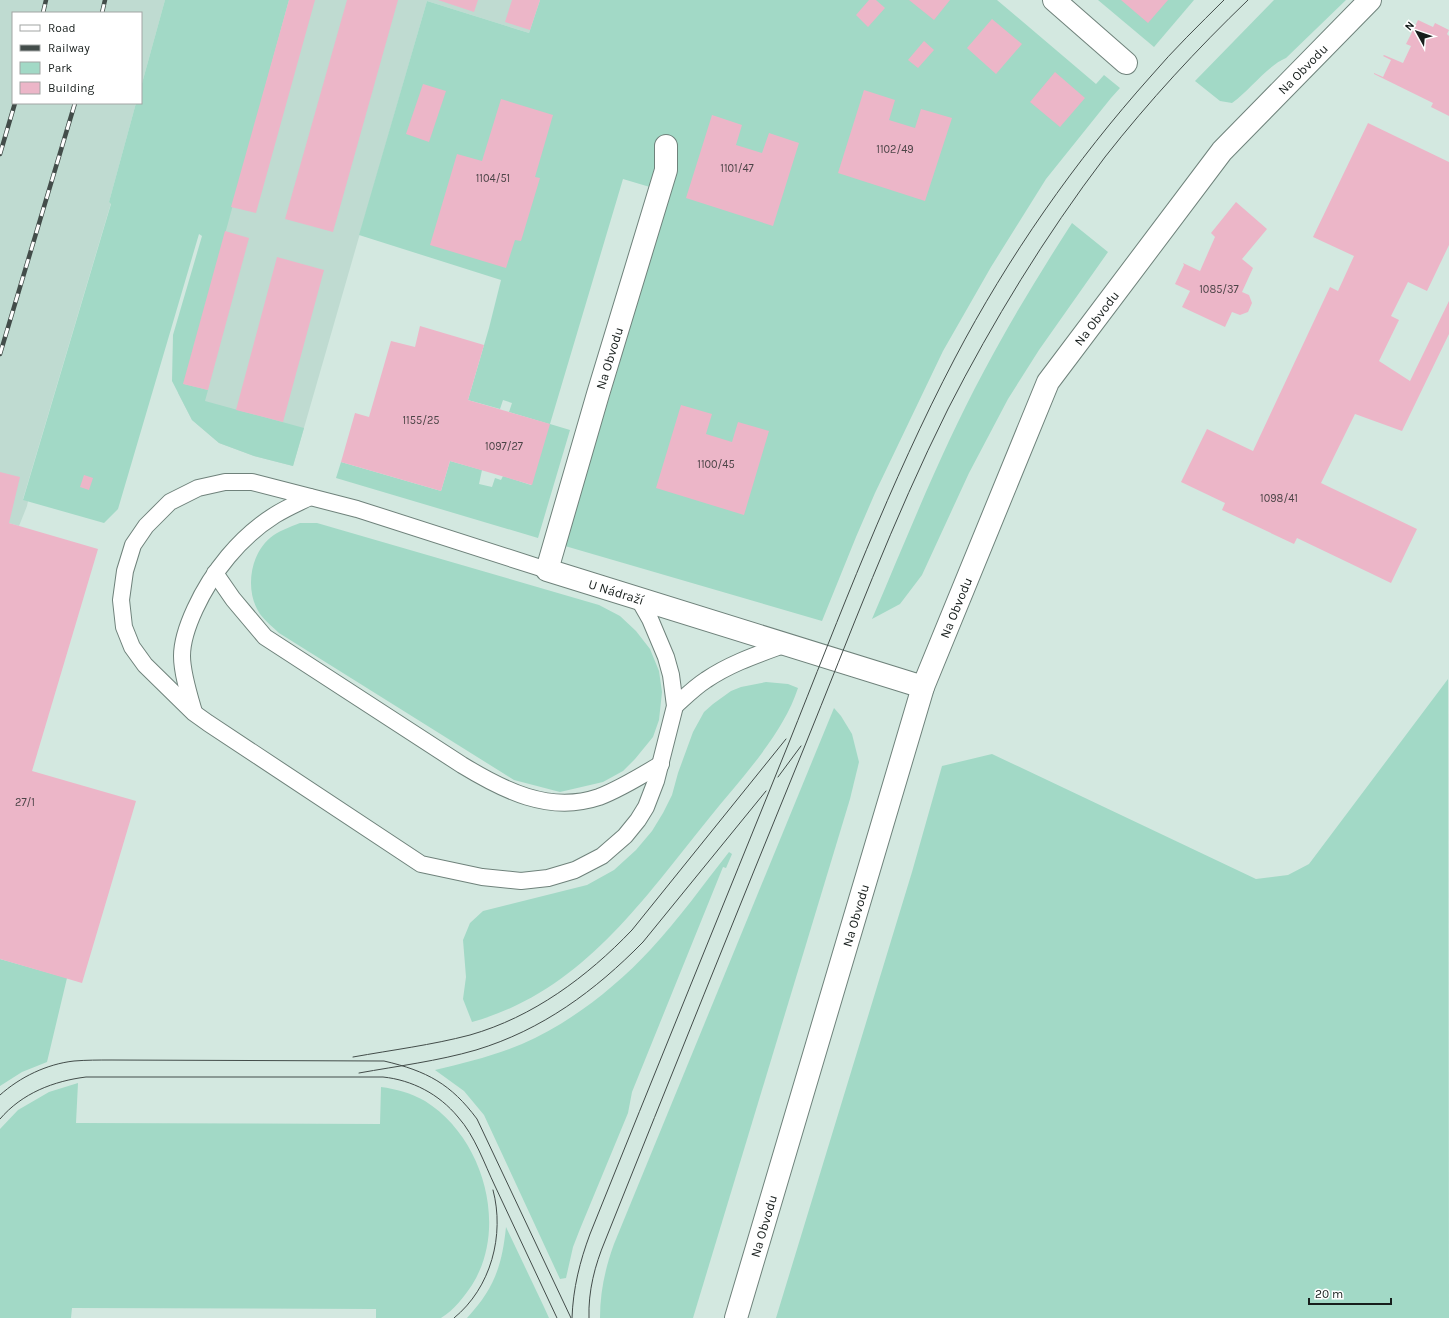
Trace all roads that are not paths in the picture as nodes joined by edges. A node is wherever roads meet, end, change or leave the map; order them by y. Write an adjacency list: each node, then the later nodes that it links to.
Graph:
1 (1054, 0): 3 (street)
2 (1370, 0): 10 (street, Na Obvodu)
3 (1126, 63)
4 (666, 146): 6 (street, Na Obvodu)
5 (310, 497): 6 (lane, U Nádraží); 7 (lane); 12 (lane, U Nádraží)
6 (547, 570): 8 (street, U Nádraží)
7 (215, 573): 12 (lane); 13 (lane)
8 (638, 598): 9 (street, U Nádraží); 11 (lane)
9 (786, 644): 10 (street, U Nádraží); 11 (lane)
10 (923, 687): 14 (street, Na Obvodu)
11 (675, 706): 13 (lane, U Nádraží)
12 (194, 713): 13 (lane, U Nádraží)
13 (660, 764)
14 (736, 1318)

